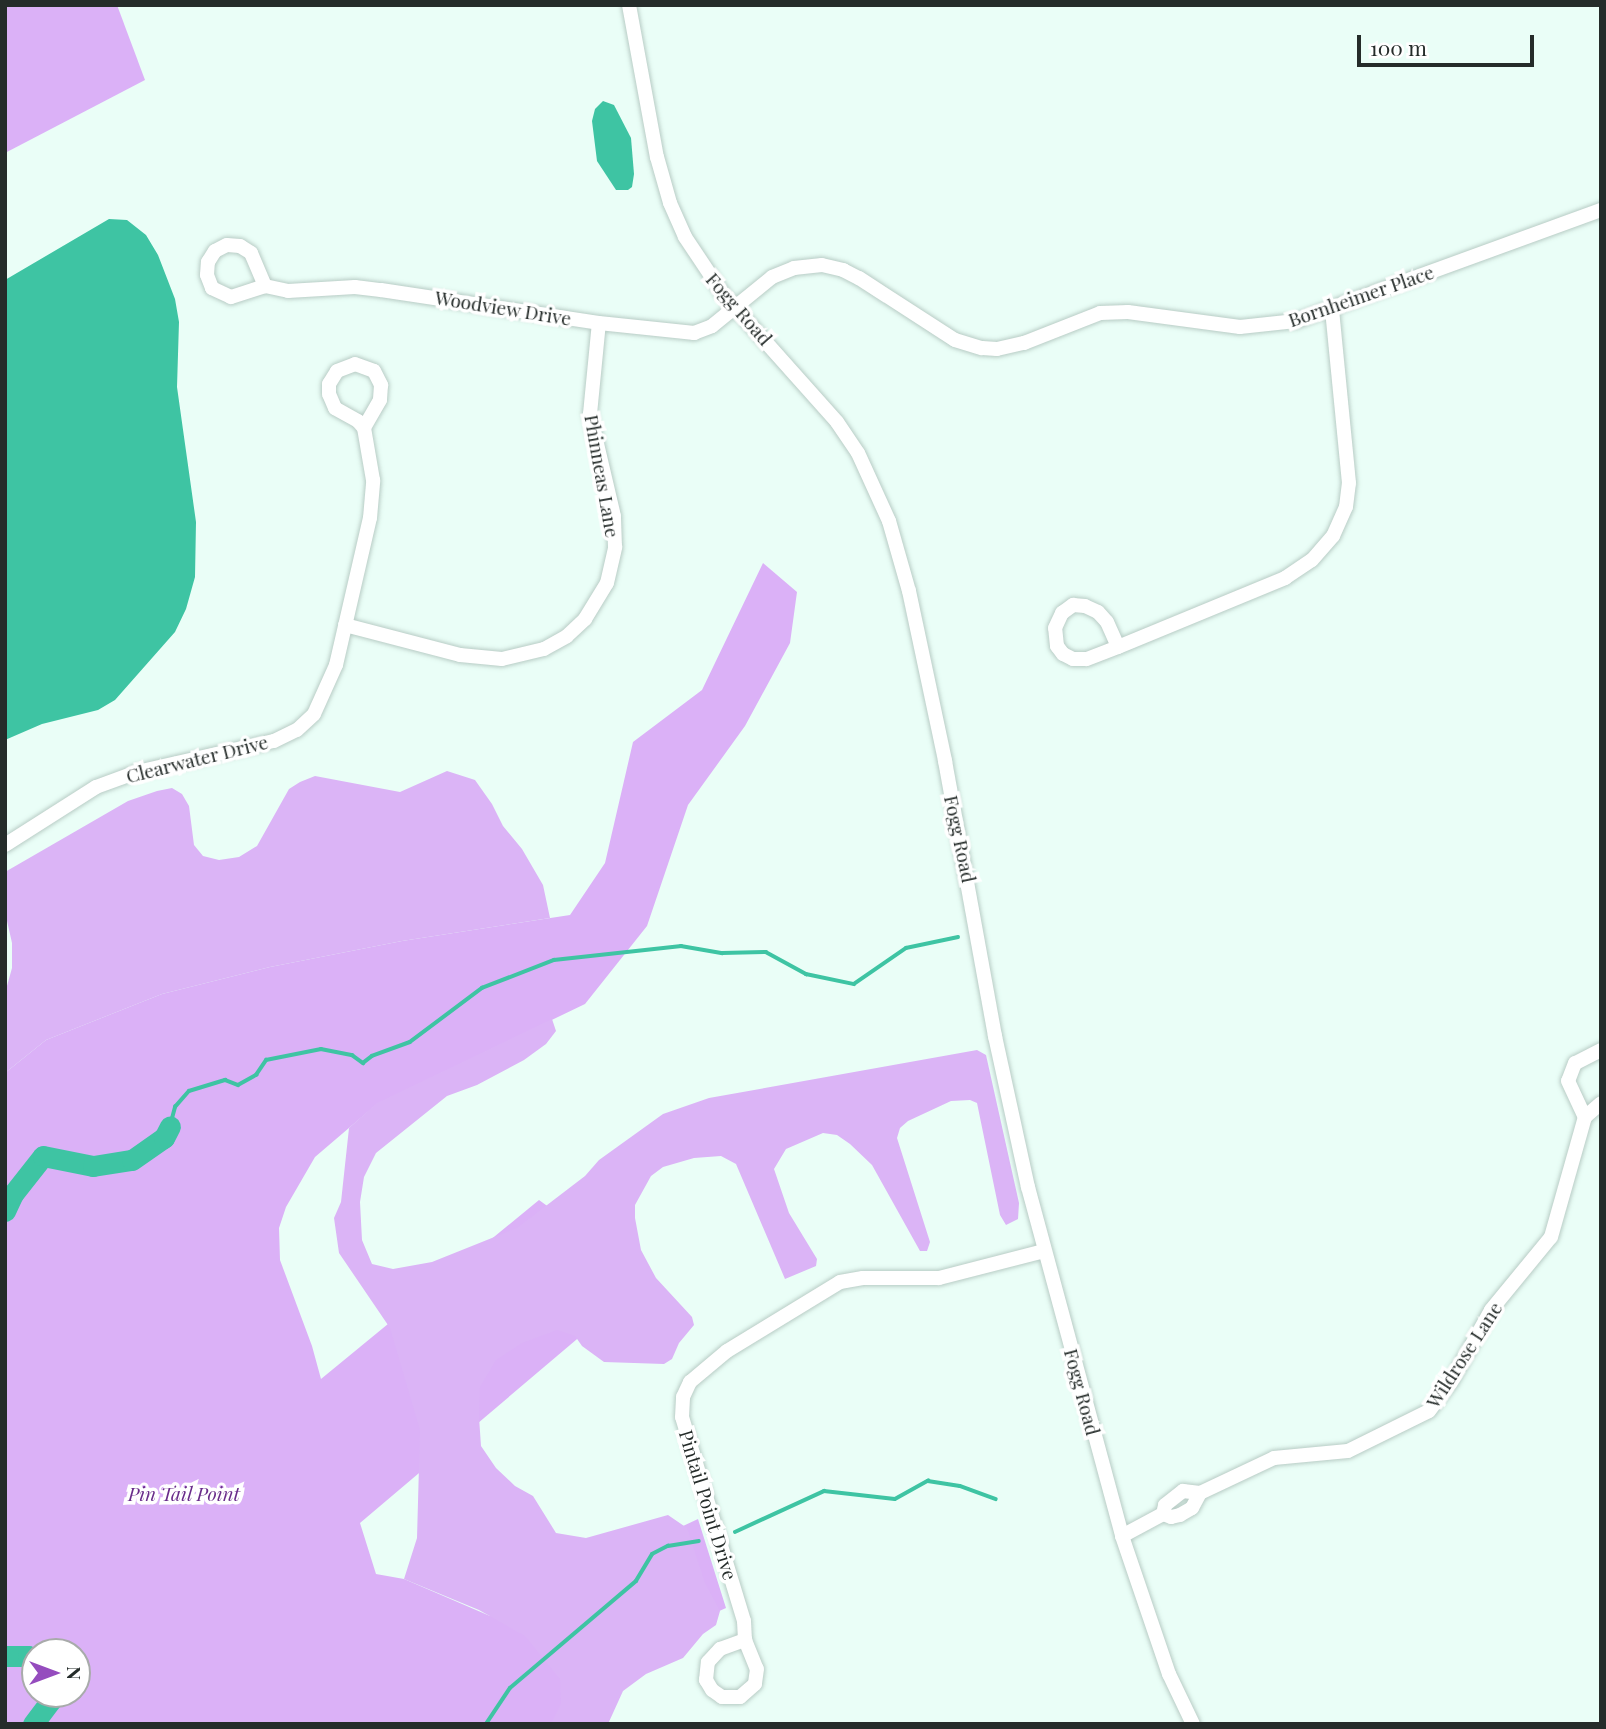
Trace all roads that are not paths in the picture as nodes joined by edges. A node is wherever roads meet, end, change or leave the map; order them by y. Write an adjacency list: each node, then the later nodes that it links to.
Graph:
1 (629, 5): 4 (street, Fogg Road)
2 (1601, 210): 5 (street, Bornheimer Place)
3 (265, 286): 6 (street, Woodview Drive)
4 (734, 308): 5 (street, Bornheimer Place); 6 (street, Woodview Drive); 14 (street, Fogg Road)
5 (1332, 310): 9 (street)
6 (599, 323): 8 (street, Phinneas Lane)
7 (364, 428): 7 (street); 8 (street, Clearwater Drive)
8 (345, 625): 10 (street, Clearwater Drive)
9 (1118, 647): 9 (street)
10 (5, 845)
11 (1601, 1050): 13 (street)
12 (1601, 1103): 13 (street)
13 (1585, 1117): 15 (street, Wildrose Lane)
14 (1044, 1251): 15 (street, Fogg Road); 16 (street, Pintail Point Drive)
15 (1122, 1535): 17 (street, Fogg Road)
16 (745, 1640)
17 (1193, 1724)

